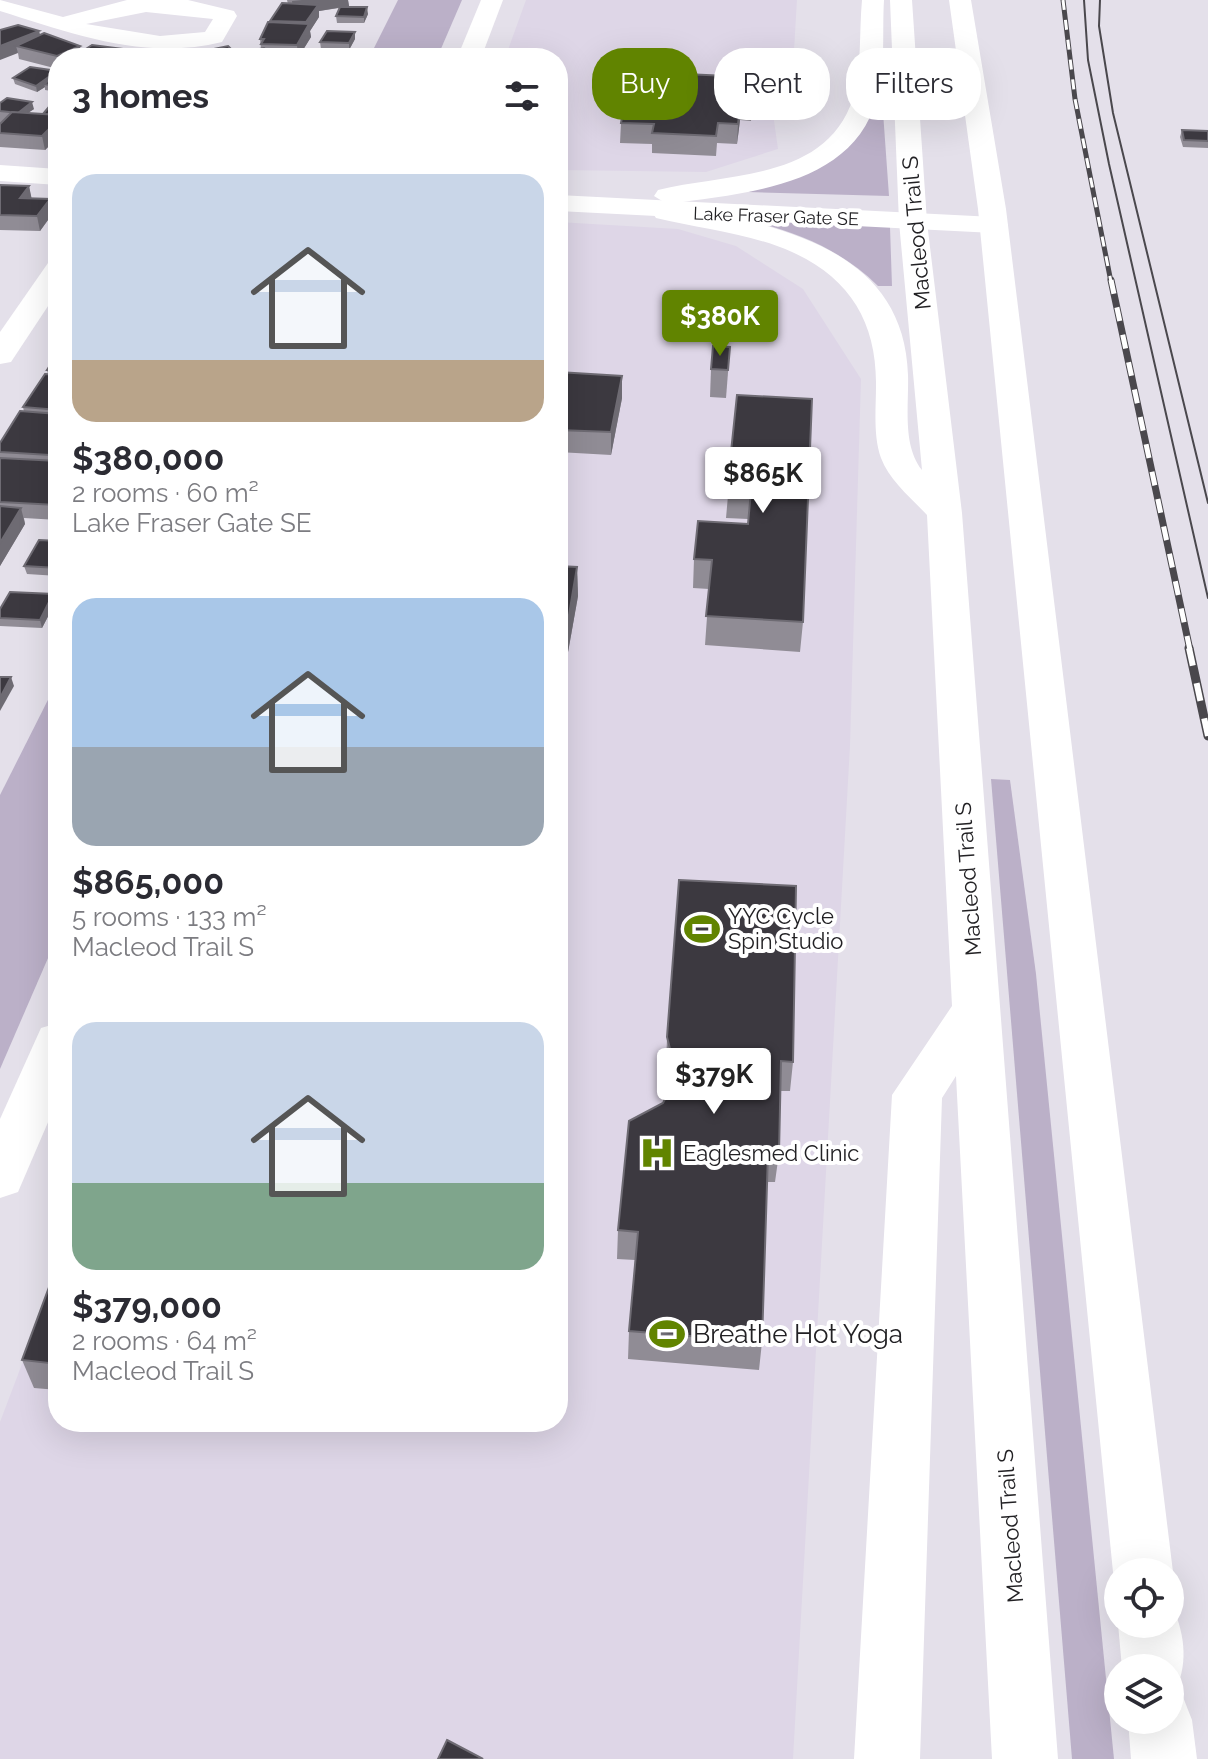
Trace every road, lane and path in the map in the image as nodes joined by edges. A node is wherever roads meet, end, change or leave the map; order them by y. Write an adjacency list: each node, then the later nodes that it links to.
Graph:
1 (492, 0): 7 (main road)
2 (873, 0): 12 (main road)
3 (901, 0): 13 (main road, Macleod Trail S)
4 (960, 0): 14 (main road)
5 (0, 4): 6 (main road)
6 (67, 23): 6 (main road)
7 (473, 48)
8 (0, 173): 9 (main road)
9 (48, 176)
10 (568, 196): 12 (main road, Lake Fraser Gate SE)
11 (568, 203): 12 (main road, Lake Fraser Gate SE)
12 (667, 204): 13 (main road, Lake Fraser Gate SE); 17 (main road)
13 (913, 214): 14 (main road, Lake Fraser Gate SE); 17 (main road, Macleod Trail S)
14 (993, 217): 21 (main road)
15 (48, 284): 16 (main road)
16 (0, 355)
17 (944, 513): 18 (main road, Macleod Trail S)
18 (977, 1007): 23 (main road); 24 (main road, Macleod Trail S)
19 (48, 1064): 20 (main road)
20 (0, 1177)
21 (1141, 1558)
22 (1161, 1734): 25 (main road)
23 (887, 1759)
24 (1025, 1759)
25 (1164, 1759)

